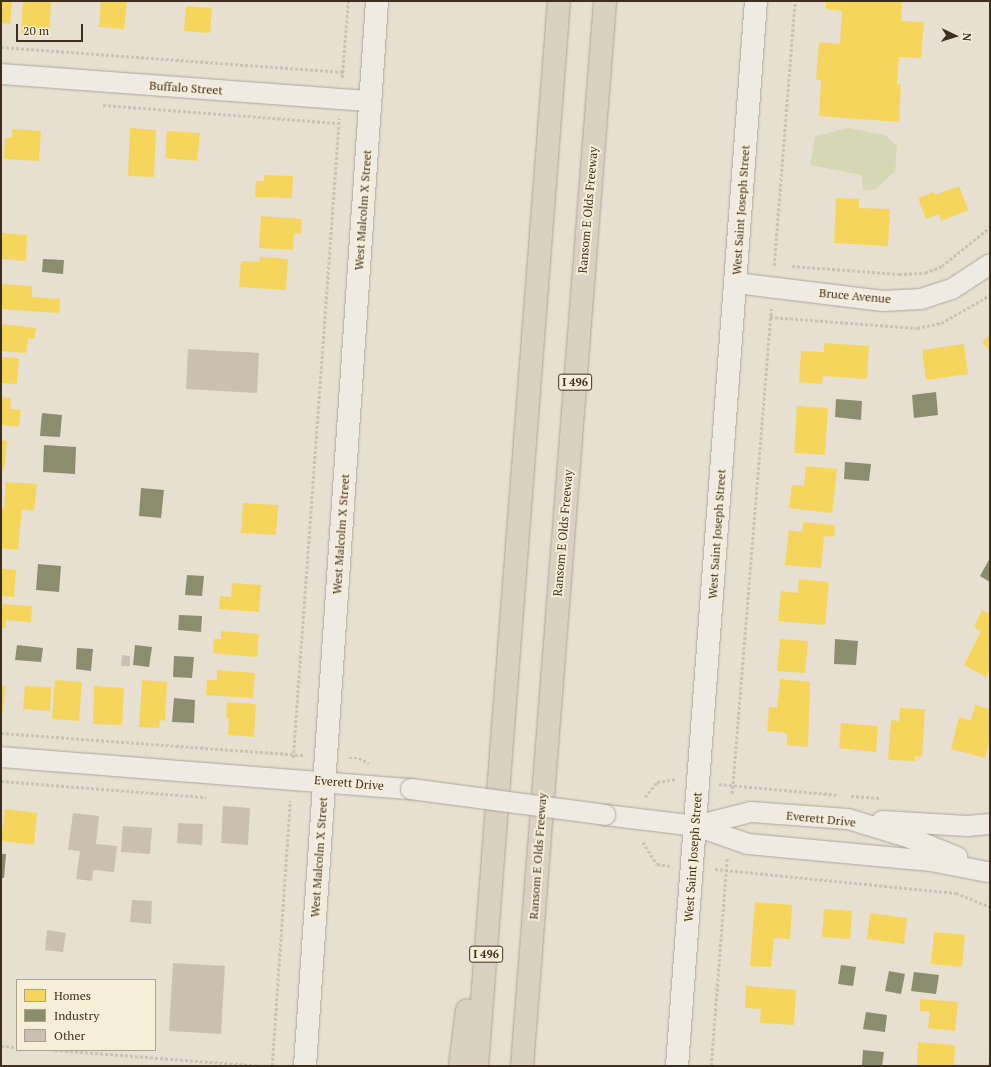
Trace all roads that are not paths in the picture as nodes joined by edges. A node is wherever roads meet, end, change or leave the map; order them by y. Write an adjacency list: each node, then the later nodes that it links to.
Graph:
1 (377, 1): 6 (street, West Malcolm X Street)
2 (558, 1): 14 (highway, I 496)
3 (605, 1): 19 (highway, Ransom E Olds Freeway / I 496)
4 (756, 1): 8 (street, West Saint Joseph Street)
5 (1, 74): 6 (street, Buffalo Street)
6 (371, 101): 10 (street, West Malcolm X Street)
7 (990, 264): 8 (street, Bruce Avenue)
8 (736, 283): 13 (street, West Saint Joseph Street)
9 (1, 757): 10 (street, Everett Drive)
10 (323, 781): 13 (street, Everett Drive, bridge); 16 (street, West Malcolm X Street)
11 (848, 819): 12 (street); 13 (street, Everett Drive); 15 (street, Everett Drive)
12 (990, 824)
13 (696, 826): 15 (street, Everett Drive); 20 (street, West Saint Joseph Street)
14 (494, 859): 17 (highway); 18 (highway, I 496)
15 (988, 872)
16 (305, 1066)
17 (460, 1066)
18 (477, 1066)
19 (523, 1066)
20 (677, 1066)

